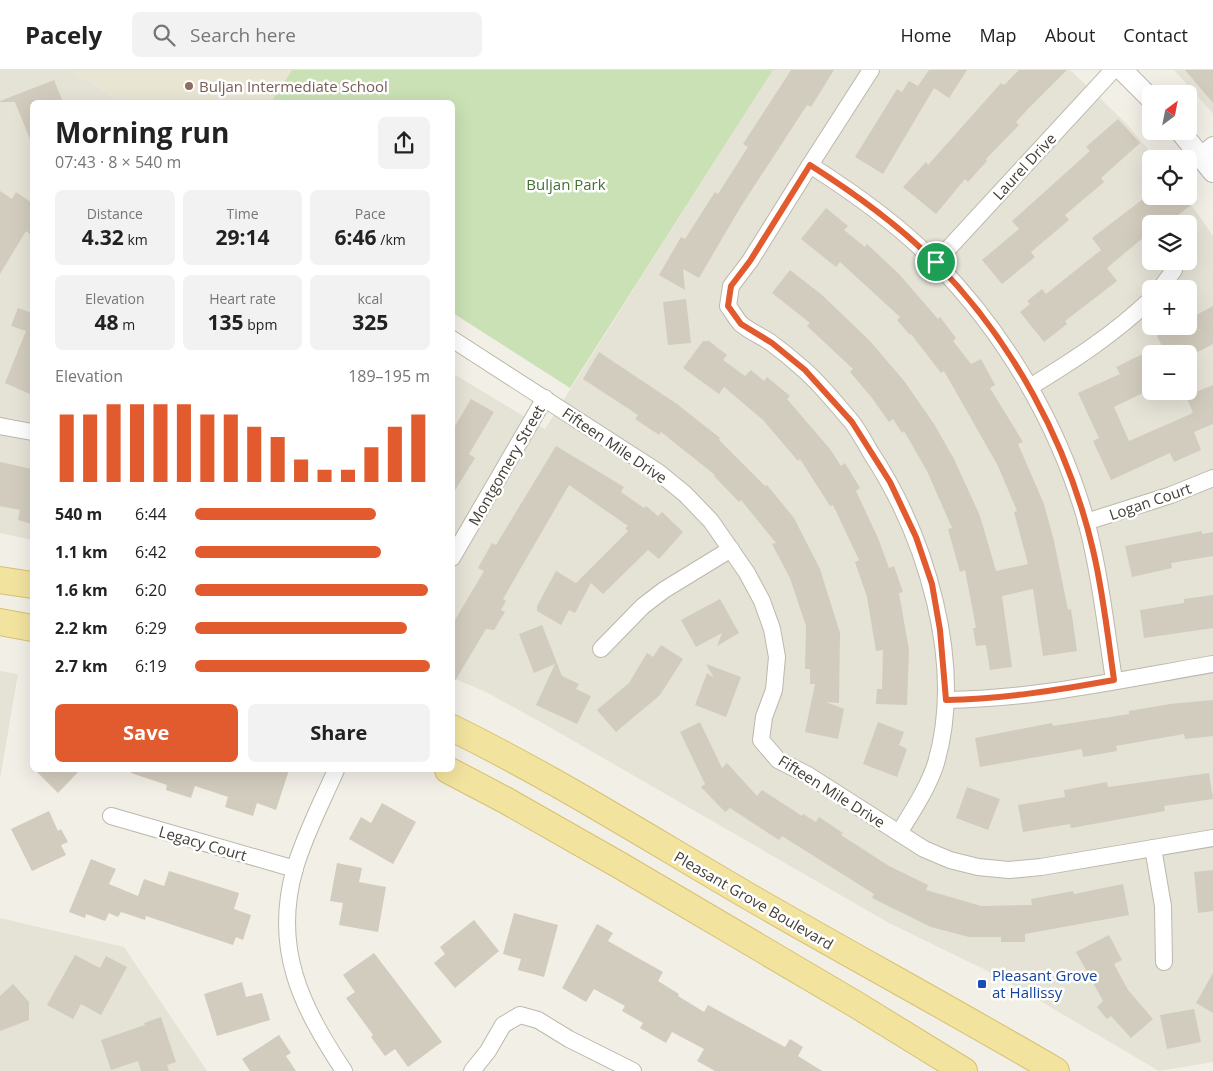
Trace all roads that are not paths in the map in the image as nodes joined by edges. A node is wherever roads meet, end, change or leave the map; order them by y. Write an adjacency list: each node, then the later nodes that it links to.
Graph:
1 (870, 70): 7 (street)
2 (1113, 70): 9 (street, Laurel Drive)
3 (1122, 70): 4 (street)
4 (1142, 90)
5 (1193, 140): 6 (street)
6 (1207, 150): 8 (street)
7 (810, 165): 9 (street); 29 (street)
8 (1213, 172)
9 (936, 262): 14 (street)
10 (1174, 270): 11 (street)
11 (1167, 280)
12 (1142, 308): 14 (street)
13 (455, 341): 15 (street, Fifteen Mile Drive)
14 (1030, 387): 19 (street)
15 (546, 398): 20 (street, Fifteen Mile Drive); 21 (street, Montgomery Street)
16 (0, 426): 17 (street)
17 (30, 432)
18 (1213, 478): 19 (street, Logan Court)
19 (1086, 522): 28 (street)
20 (731, 549): 26 (street); 34 (street, Fifteen Mile Drive)
21 (455, 553)
22 (0, 580): 23 (main road)
23 (30, 586)
24 (0, 622): 25 (main road)
25 (30, 628)
26 (601, 649)
27 (1213, 664): 28 (street)
28 (1114, 680): 29 (street)
29 (946, 700): 34 (street)
30 (455, 730): 43 (main road, Pleasant Grove Boulevard)
31 (335, 772): 37 (street)
32 (452, 772): 42 (main road)
33 (111, 816): 37 (street, Legacy Court)
34 (899, 833): 36 (street, Fifteen Mile Drive)
35 (1213, 838): 36 (street, Fifteen Mile Drive)
36 (1153, 848): 38 (street)
37 (295, 869): 39 (street)
38 (1164, 962)
39 (344, 1071)
40 (472, 1071): 41 (street)
41 (633, 1071)
42 (964, 1071)
43 (1056, 1071)

